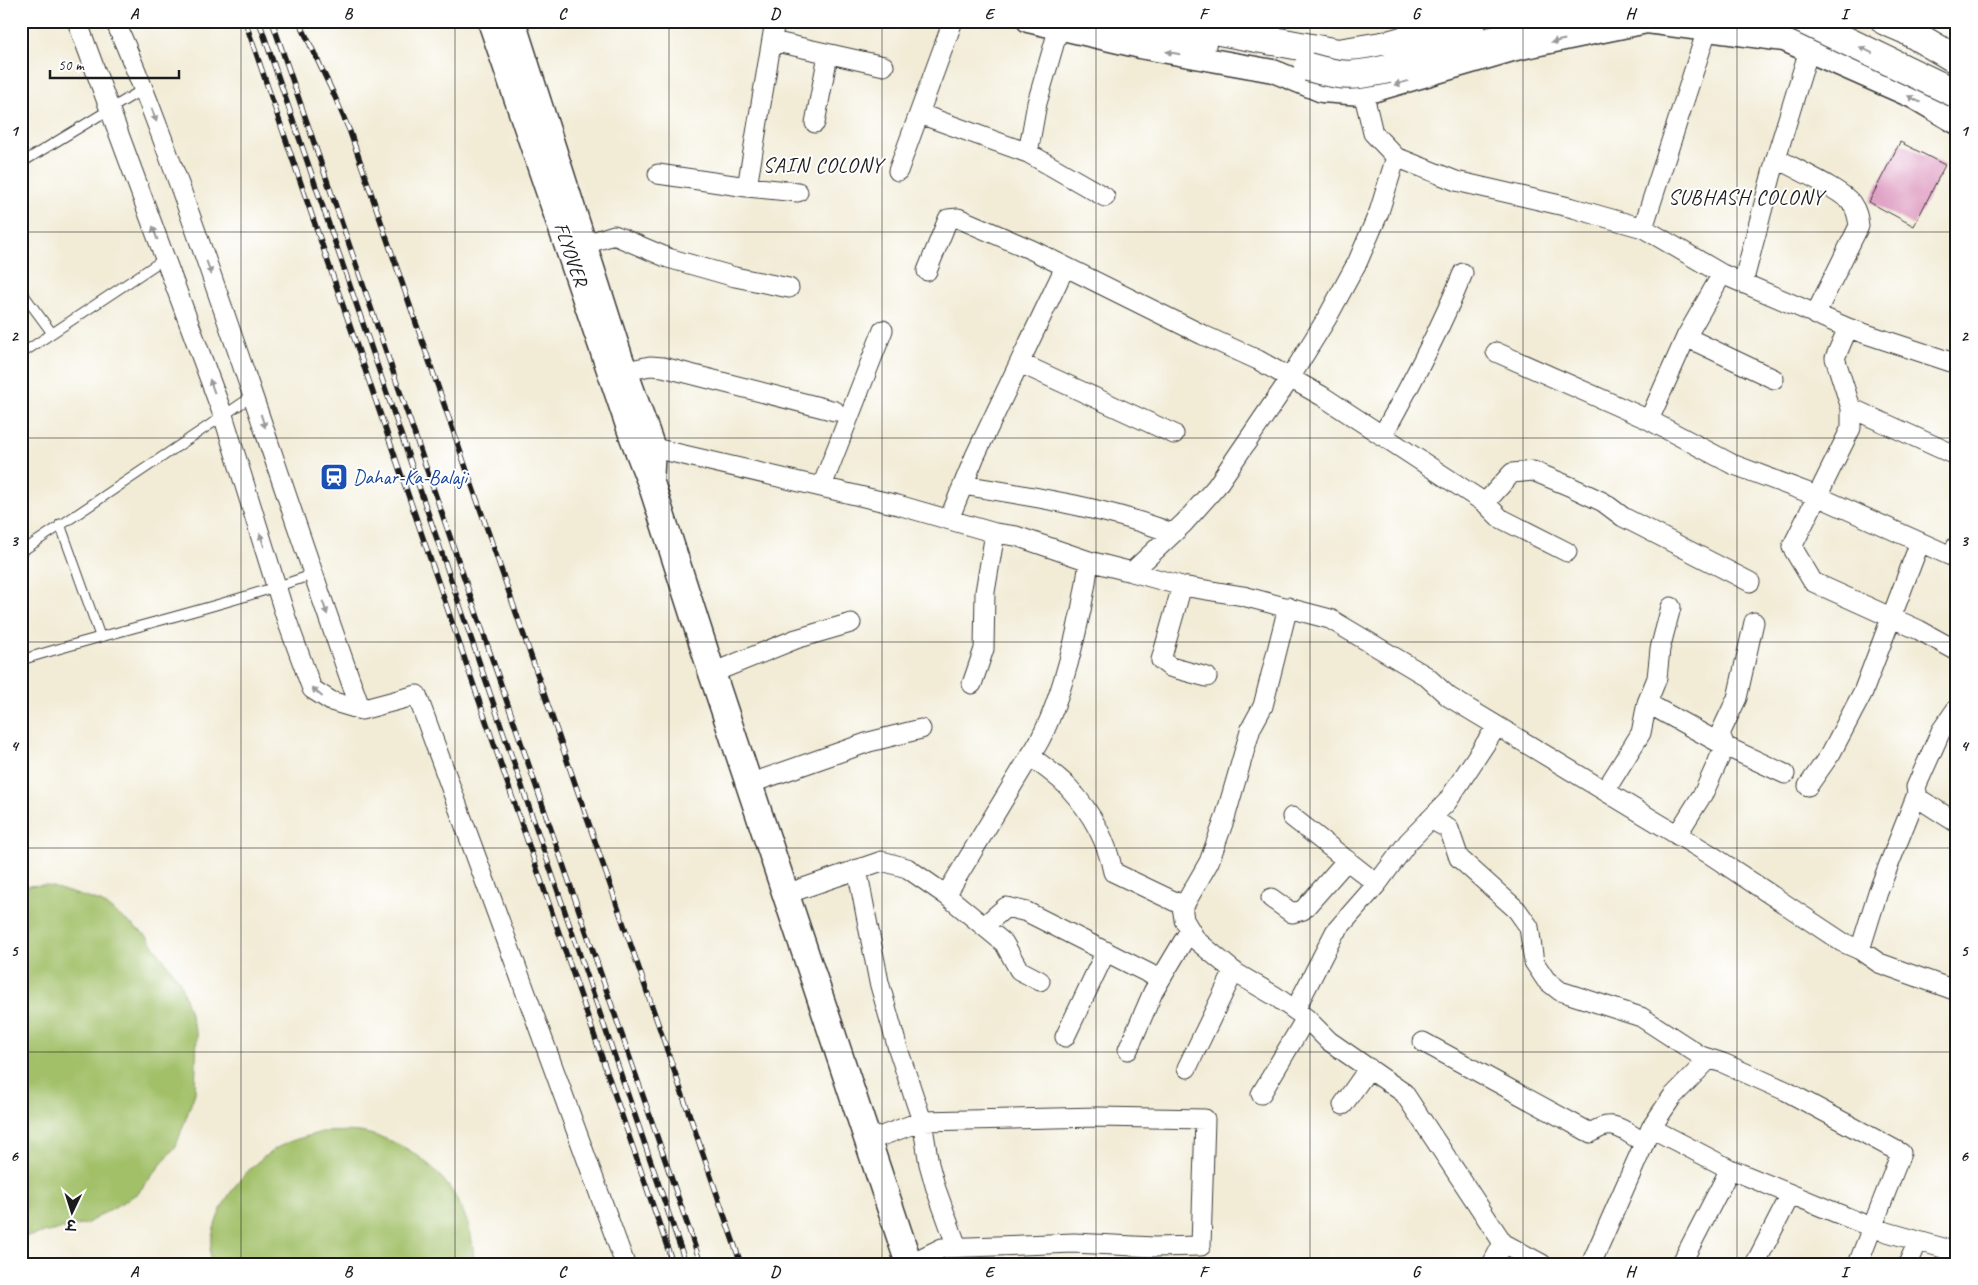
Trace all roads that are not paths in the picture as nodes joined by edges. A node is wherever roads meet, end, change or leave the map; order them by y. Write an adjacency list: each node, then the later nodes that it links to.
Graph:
1 (77, 21): 28 (street)
2 (115, 21): 25 (street)
3 (491, 21): 70 (main road, FLYOVER)
4 (514, 21): 42 (street)
5 (775, 21): 17 (street)
6 (953, 21): 29 (street)
7 (1028, 21): 15 (street)
8 (1109, 21): 22 (main road)
9 (1472, 21): 21 (main road)
10 (1574, 21): 21 (main road)
11 (1805, 21): 27 (main road, one-way to 11, bridge)
12 (1810, 21): 19 (street)
13 (1200, 24): 22 (main road)
14 (1900, 24): 23 (main road)
15 (1059, 28): 26 (street, one-way to 15); 32 (street)
16 (1707, 30): 19 (street); 26 (street, one-way to 26); 41 (street)
17 (772, 41): 20 (street); 38 (street)
18 (1356, 50): 21 (main road); 22 (main road); 26 (street)
19 (1809, 50): 31 (street, one-way to 19); 34 (street)
20 (828, 54): 24 (street); 30 (street)
21 (1388, 57): 22 (main road, bridge)
22 (1310, 58)
23 (1957, 60)
24 (884, 66)
25 (144, 88): 28 (lane); 63 (street, one-way to 63)
26 (1362, 94): 33 (street)
27 (1957, 94)
28 (111, 108): 35 (lane); 43 (street, one-way to 28)
29 (920, 114): 32 (street); 36 (street)
30 (815, 123)
31 (1957, 123)
32 (1028, 153): 40 (street)
33 (1396, 157): 41 (street); 61 (street)
34 (1776, 158): 48 (street); 51 (street)
35 (21, 163)
36 (898, 171)
37 (658, 174): 38 (street)
38 (747, 187): 39 (street)
39 (798, 192)
40 (1104, 197)
41 (1643, 228): 47 (street)
42 (586, 244): 49 (street); 60 (street)
43 (164, 259): 54 (lane); 66 (street, one-way to 43)
44 (1065, 267): 45 (street); 58 (street); 61 (street)
45 (927, 271)
46 (1463, 273): 69 (street)
47 (1722, 274): 48 (street); 55 (street)
48 (1743, 283): 51 (street)
49 (789, 288)
50 (21, 291): 54 (lane)
51 (1815, 315): 52 (street)
52 (1848, 328): 59 (street); 64 (street)
53 (883, 330): 73 (street)
54 (52, 333): 57 (lane)
55 (1686, 337): 62 (street); 67 (street)
56 (1496, 352): 67 (street)
57 (21, 354)
58 (1020, 363): 68 (street); 72 (street)
59 (1957, 364)
60 (626, 371): 65 (street); 70 (street)
61 (1290, 378): 69 (street); 78 (street)
62 (1774, 379)
63 (254, 395): 66 (lane); 86 (street, one-way to 86)
64 (1851, 408): 71 (street); 74 (street)
65 (835, 411)
66 (223, 416): 77 (lane); 89 (street, one-way to 66)
67 (1649, 420): 74 (street)
68 (1174, 434)
69 (1382, 436): 75 (street)
70 (644, 442): 73 (street); 98 (main road, FLYOVER)
71 (1957, 456)
72 (963, 485): 76 (street); 78 (street)
73 (822, 486): 76 (street)
74 (1817, 496): 80 (street); 92 (street)
75 (1485, 503): 83 (street); 87 (street)
76 (949, 519): 79 (street)
77 (60, 524): 82 (lane); 95 (lane)
78 (1172, 532): 85 (street)
79 (995, 533): 84 (street); 100 (street)
80 (1920, 542): 81 (street); 92 (street)
81 (1957, 545)
82 (21, 552)
83 (1567, 552)
84 (1089, 561): 85 (street); 107 (street)
85 (1132, 572): 88 (street)
86 (314, 574): 89 (lane); 103 (street, one-way to 103)
87 (1750, 582)
88 (1182, 586): 90 (street); 99 (street)
89 (276, 588): 95 (lane); 103 (street, one-way to 89)
90 (1288, 607): 104 (street); 123 (street)
91 (1670, 607): 101 (street)
92 (1891, 618): 96 (street); 110 (street)
93 (1754, 622): 106 (street)
94 (851, 624): 98 (street)
95 (100, 636): 97 (lane)
96 (1957, 651)
97 (21, 660)
98 (712, 673): 109 (main road, FLYOVER)
99 (1207, 677)
100 (972, 684)
101 (1647, 704): 106 (street); 111 (street)
102 (1957, 708): 112 (street)
103 (361, 710): 151 (street)
104 (1497, 726): 111 (street); 114 (street)
105 (921, 729): 109 (street)
106 (1726, 746): 108 (street); 116 (street)
107 (1030, 756): 121 (street); 123 (street)
108 (1785, 774)
109 (749, 784): 120 (main road, FLYOVER)
110 (1808, 786)
111 (1604, 791): 116 (street)
112 (1917, 794): 115 (street); 126 (street)
113 (1292, 817): 117 (street)
114 (1430, 819): 119 (street); 136 (street)
115 (1957, 823)
116 (1677, 835): 126 (street)
117 (1347, 860): 119 (street); 122 (street)
118 (857, 869): 120 (street); 121 (street); 141 (street)
119 (1377, 884): 132 (street)
120 (786, 894): 143 (main road, FLYOVER)
121 (946, 895): 124 (street)
122 (1271, 898)
123 (1182, 909): 125 (street)
124 (984, 926): 127 (street); 130 (street)
125 (1190, 930): 128 (street); 129 (street)
126 (1860, 950): 131 (street)
127 (1106, 951): 129 (street); 133 (street)
128 (1234, 971): 132 (street); 137 (street)
129 (1160, 979): 135 (street)
130 (1040, 981)
131 (1957, 991)
132 (1301, 1014): 138 (street); 139 (street)
133 (1065, 1037)
134 (1423, 1042): 142 (street)
135 (1128, 1050)
136 (1708, 1059): 142 (street); 146 (street)
137 (1187, 1068)
138 (1369, 1068): 140 (street); 148 (street)
139 (1262, 1094)
140 (1343, 1105)
141 (922, 1121): 143 (street); 149 (street); 149 (street)
142 (1648, 1136): 144 (street); 155 (street)
143 (868, 1141): 152 (main road, FLYOVER)
144 (1730, 1169): 145 (street); 156 (street)
145 (1791, 1194): 146 (street); 157 (street)
146 (1874, 1228): 147 (street); 158 (street)
147 (1918, 1241): 150 (street); 159 (street)
148 (1503, 1243): 153 (street); 154 (street)
149 (957, 1247): 152 (street)
150 (1957, 1252)
151 (625, 1264)
152 (909, 1264)
153 (1492, 1264)
154 (1542, 1264)
155 (1591, 1264)
156 (1682, 1264)
157 (1755, 1264)
158 (1858, 1264)
159 (1908, 1264)

